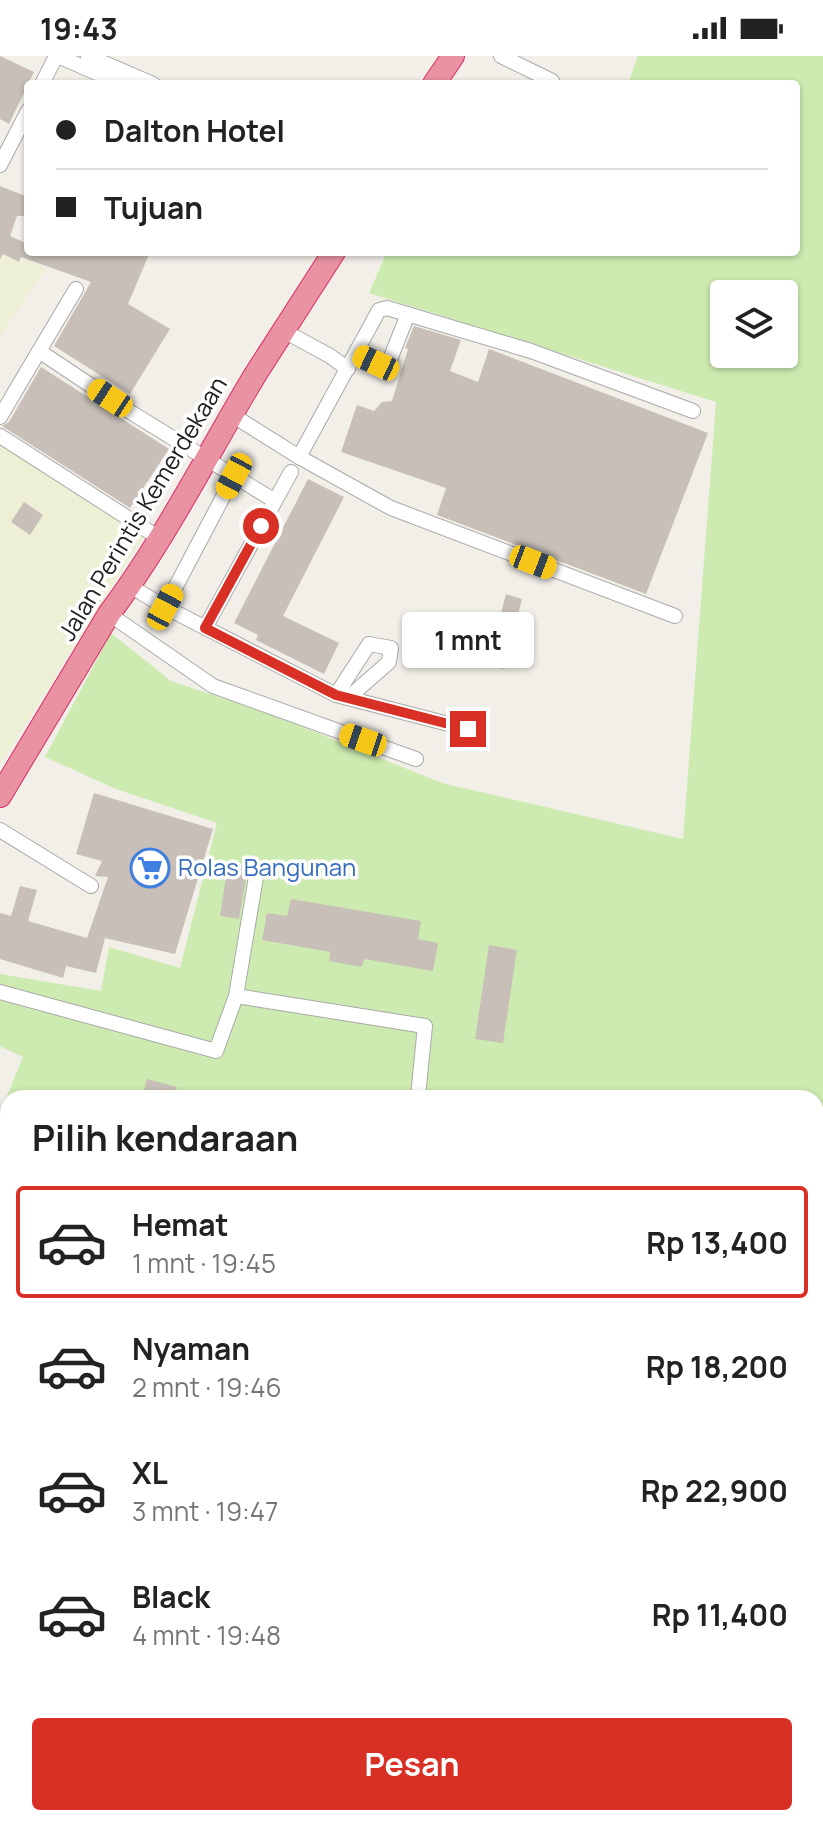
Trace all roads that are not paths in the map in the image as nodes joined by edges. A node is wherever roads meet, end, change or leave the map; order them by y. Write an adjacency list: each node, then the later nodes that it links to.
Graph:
1 (57, 56): 5 (street); 6 (street)
2 (88, 56): 6 (street)
3 (453, 56): 7 (highway)
4 (501, 56): 8 (street)
5 (44, 80)
6 (125, 80)
7 (437, 80)
8 (550, 80)
9 (24, 119): 10 (street)
10 (0, 165)
11 (331, 256): 14 (highway, Jalan Perintis Kemerdekaan)
12 (76, 289): 15 (street)
13 (408, 314): 16 (street); 16 (street); 18 (street)
14 (284, 331): 17 (street); 19 (highway, Jalan Perintis Kemerdekaan)
15 (39, 351): 20 (street); 23 (street)
16 (356, 354): 17 (street)
17 (348, 369): 22 (street)
18 (693, 411)
19 (232, 415): 22 (street); 23 (highway, Jalan Perintis Kemerdekaan)
20 (0, 417)
21 (0, 436): 27 (street)
22 (299, 457): 31 (street)
23 (207, 460): 25 (street); 27 (highway, Jalan Perintis Kemerdekaan)
24 (291, 472): 26 (street)
25 (234, 476): 26 (street); 29 (street)
26 (275, 501): 32 (street)
27 (159, 538): 28 (highway, Jalan Perintis Kemerdekaan)
28 (130, 586): 29 (street); 30 (highway, Jalan Perintis Kemerdekaan)
29 (171, 610): 32 (street)
30 (109, 614): 34 (street); 35 (highway, Jalan Perintis Kemerdekaan)
31 (675, 616)
32 (205, 628): 33 (street)
33 (470, 719)
34 (416, 759)
35 (0, 796)
36 (0, 830): 38 (street)
37 (257, 871): 40 (street)
38 (91, 886)
39 (0, 992): 40 (street)
40 (236, 996): 41 (street)
41 (419, 1090)

